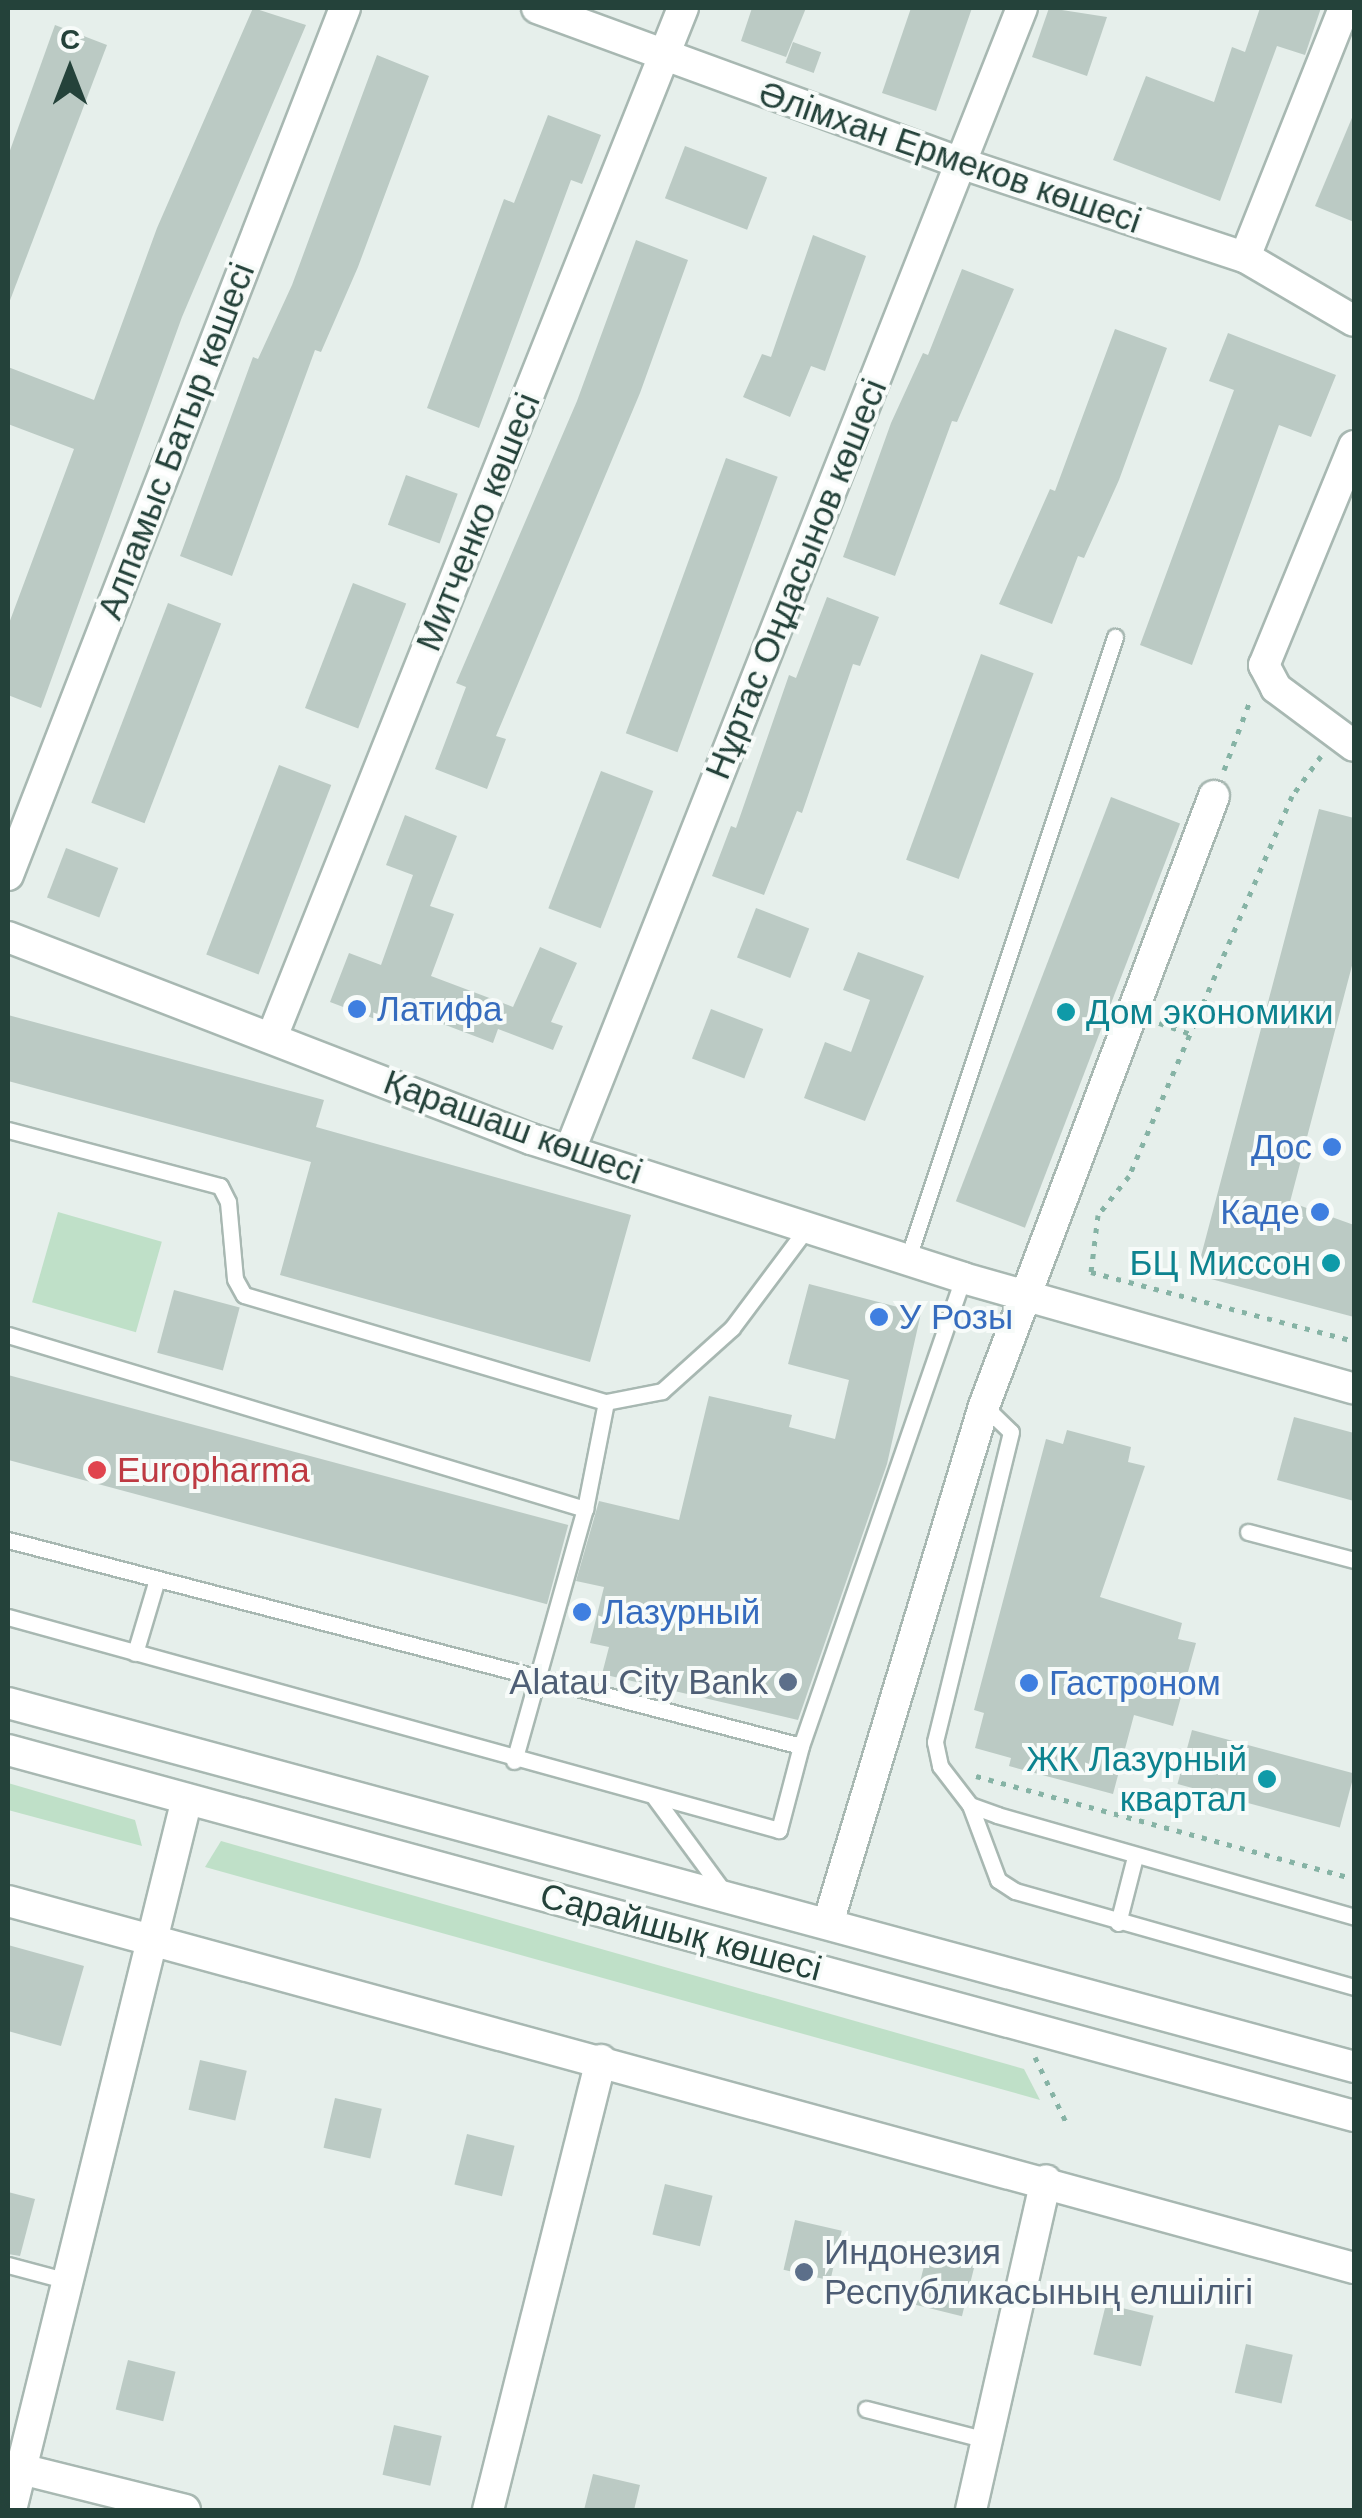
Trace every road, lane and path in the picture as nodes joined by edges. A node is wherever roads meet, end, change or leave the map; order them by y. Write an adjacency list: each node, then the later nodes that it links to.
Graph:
1 (346, 8): 15 (street, Алпамыс Батыр көшесі)
2 (537, 8): 6 (street, Әлімхан Ермеков көшесі)
3 (684, 8): 6 (street, Митченко көшесі)
4 (1022, 8): 7 (street, Нұртас Оңдасынов көшесі)
5 (1344, 8): 8 (street)
6 (663, 58): 7 (street, Әлімхан Ермеков көшесі); 19 (street, Митченко көшесі)
7 (960, 163): 8 (street, Әлімхан Ермеков көшесі); 21 (street, Нұртас Оңдасынов көшесі)
8 (1244, 258): 9 (street, Әлімхан Ермеков көшесі)
9 (1354, 321)
10 (1354, 446): 12 (street)
11 (1115, 637): 23 (lane)
12 (1264, 666): 13 (street); 14 (path)
13 (1346, 739): 18 (path)
14 (1214, 796): 17 (street)
15 (8, 875)
16 (8, 937): 19 (street, Қарашаш көшесі)
17 (1132, 1012): 18 (path); 25 (street)
18 (1194, 1035): 27 (path)
19 (272, 1037): 21 (street, Қарашаш көшесі)
20 (8, 1130): 29 (lane)
21 (570, 1150): 22 (street, Қарашаш көшесі)
22 (806, 1229): 23 (street, Қарашаш көшесі); 29 (lane)
23 (907, 1261): 24 (street, Қарашаш көшесі)
24 (963, 1278): 25 (street, Қарашаш көшесі); 40 (lane)
25 (1026, 1294): 28 (street, Қарашаш көшесі); 30 (street)
26 (8, 1335): 31 (lane)
27 (1354, 1341)
28 (1354, 1388)
29 (606, 1402): 31 (lane)
30 (984, 1406): 43 (lane); 53 (street)
31 (585, 1509): 38 (lane)
32 (1248, 1532): 34 (lane)
33 (8, 1540): 35 (lane)
34 (1354, 1560)
35 (157, 1579): 37 (lane); 38 (lane)
36 (8, 1617): 37 (lane)
37 (135, 1653): 42 (lane)
38 (538, 1676): 40 (lane); 42 (lane)
39 (8, 1703): 50 (street, Сарайшық көшесі)
40 (802, 1746): 44 (lane)
41 (8, 1750): 45 (street, Сарайшық көшесі)
42 (514, 1761): 44 (lane)
43 (940, 1766): 46 (lane); 49 (path)
44 (654, 1798): 50 (lane)
45 (187, 1799): 47 (street, Сарайшық көшесі); 55 (street)
46 (970, 1804): 48 (lane); 54 (lane)
47 (402, 1857): 53 (street); 57 (street, Сарайшық көшесі)
48 (1135, 1857): 52 (lane); 54 (lane)
49 (1354, 1879)
50 (726, 1896): 53 (street, Сарайшық көшесі)
51 (8, 1901): 55 (street)
52 (1354, 1917)
53 (828, 1923): 58 (street, Сарайшық көшесі)
54 (1118, 1923): 56 (lane)
55 (153, 1940): 59 (street); 65 (street)
56 (1354, 1987)
57 (919, 1996): 58 (street); 61 (street, Сарайшық көшесі)
58 (1272, 2044): 60 (street, Сарайшық көшесі)
59 (600, 2060): 62 (street); 71 (street)
60 (1354, 2067)
61 (1354, 2116)
62 (1046, 2180): 64 (street); 67 (street)
63 (8, 2265): 65 (lane)
64 (1354, 2268)
65 (68, 2281): 68 (street)
66 (866, 2409): 67 (lane)
67 (987, 2440): 72 (street)
68 (21, 2469): 69 (street); 70 (street)
69 (11, 2510)
70 (185, 2510)
71 (488, 2510)
72 (971, 2510)

